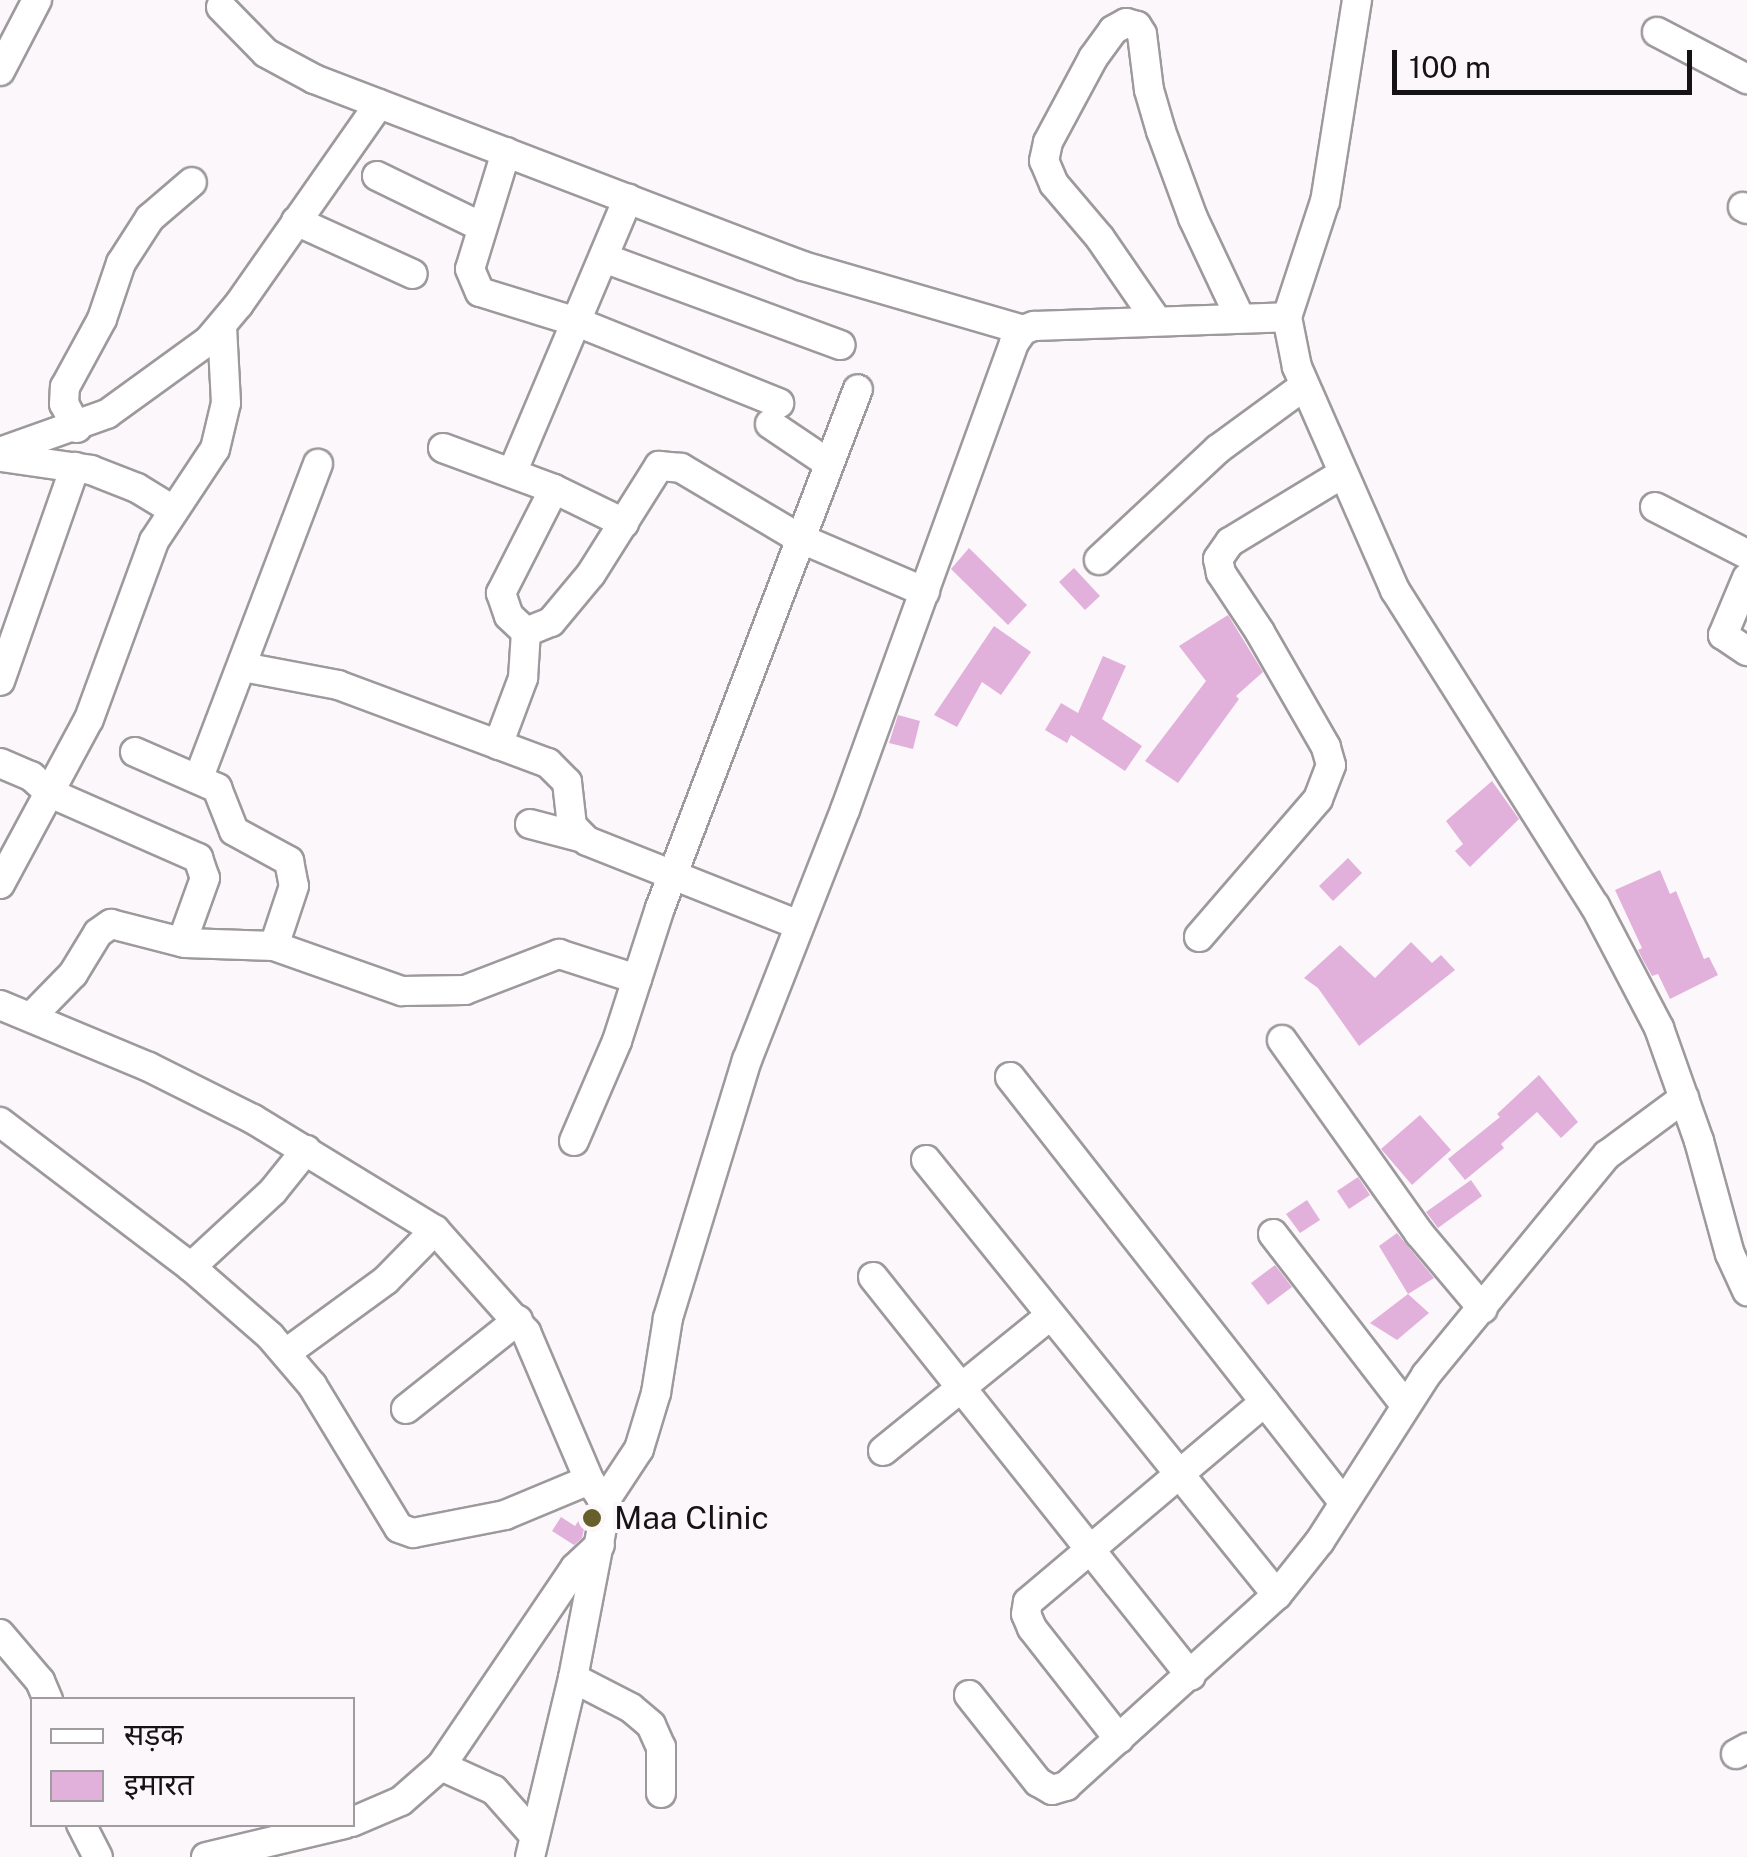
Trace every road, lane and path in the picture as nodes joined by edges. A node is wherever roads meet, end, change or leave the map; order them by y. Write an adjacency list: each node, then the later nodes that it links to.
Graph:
1 (37, 0): 5 (street)
2 (1357, 0): 16 (street)
3 (221, 8): 7 (street)
4 (1656, 32): 6 (street)
5 (0, 71)
6 (1747, 79)
7 (378, 104): 8 (street); 12 (street)
8 (506, 152): 11 (street); 13 (street)
9 (377, 176): 13 (street)
10 (192, 182): 25 (street)
11 (628, 198): 14 (street); 21 (street)
12 (296, 220): 15 (street); 20 (street)
13 (482, 226): 19 (street)
14 (604, 258): 19 (street); 22 (street)
15 (413, 274)
16 (1286, 317): 17 (street); 23 (street)
17 (1240, 318): 18 (street); 18 (street)
18 (1157, 321): 21 (street)
19 (577, 322): 28 (street); 31 (street)
20 (222, 328): 25 (street); 35 (street)
21 (1023, 330): 41 (street)
22 (840, 345)
23 (1304, 386): 32 (street); 39 (street)
24 (858, 388): 28 (street)
25 (77, 428): 27 (street)
26 (442, 448): 31 (street)
27 (0, 454): 30 (street)
28 (828, 463): 37 (street)
29 (318, 464): 44 (street)
30 (75, 468): 35 (street); 45 (street)
31 (512, 473): 33 (street)
32 (1342, 474): 56 (street); 64 (street)
33 (554, 488): 36 (street); 42 (street)
34 (1655, 506): 38 (street)
35 (173, 510): 50 (street)
36 (624, 524): 37 (street); 42 (street)
37 (799, 538): 41 (street); 53 (street)
38 (1747, 554)
39 (1099, 560)
40 (1747, 578): 43 (street)
41 (925, 592): 55 (street)
42 (526, 632): 46 (street)
43 (1747, 651)
44 (242, 667): 46 (street); 49 (street)
45 (0, 681)
46 (498, 745): 52 (street)
47 (134, 752): 49 (street)
48 (0, 762): 50 (street)
49 (199, 777): 58 (street)
50 (50, 793): 54 (street); 57 (street)
51 (530, 824): 52 (street)
52 (583, 838): 53 (street)
53 (672, 875): 55 (street); 59 (street)
54 (0, 884)
55 (799, 926): 84 (street)
56 (1199, 937)
57 (182, 942): 58 (street); 61 (street)
58 (274, 946): 59 (street)
59 (637, 979): 66 (street)
60 (0, 1005): 61 (street)
61 (32, 1016): 67 (street)
62 (1282, 1040): 74 (street)
63 (1010, 1077): 79 (street)
64 (1684, 1098): 73 (street); 74 (street)
65 (0, 1122): 71 (street)
66 (574, 1141)
67 (306, 1150): 69 (street); 71 (street)
68 (926, 1160): 75 (street)
69 (435, 1230): 76 (street); 77 (street)
70 (1272, 1234): 80 (street)
71 (191, 1267): 77 (street)
72 (873, 1277): 78 (street)
73 (1747, 1291)
74 (1483, 1309): 80 (street)
75 (1050, 1316): 78 (street); 83 (street)
76 (518, 1320): 81 (street); 84 (street)
77 (286, 1353): 84 (street)
78 (962, 1388): 82 (street); 87 (street)
79 (1265, 1402): 83 (street); 85 (street)
80 (1405, 1405): 85 (street)
81 (406, 1409)
82 (883, 1452)
83 (1178, 1475): 87 (street); 88 (street)
84 (599, 1488): 86 (street)
85 (1344, 1503): 88 (street)
86 (600, 1545): 92 (street); 96 (street)
87 (1090, 1548): 91 (street); 95 (street)
88 (1277, 1594): 91 (street)
89 (0, 1622): 90 (street)
90 (1, 1635): 94 (street)
91 (1192, 1676): 95 (street)
92 (573, 1678): 97 (street); 101 (street)
93 (969, 1695): 95 (street)
94 (47, 1697)
95 (1119, 1739)
96 (441, 1766): 98 (street); 101 (street)
97 (661, 1792)
98 (355, 1821)
99 (83, 1827): 102 (street)
100 (331, 1827): 103 (street)
101 (532, 1846)
102 (98, 1857)
103 (206, 1857)

